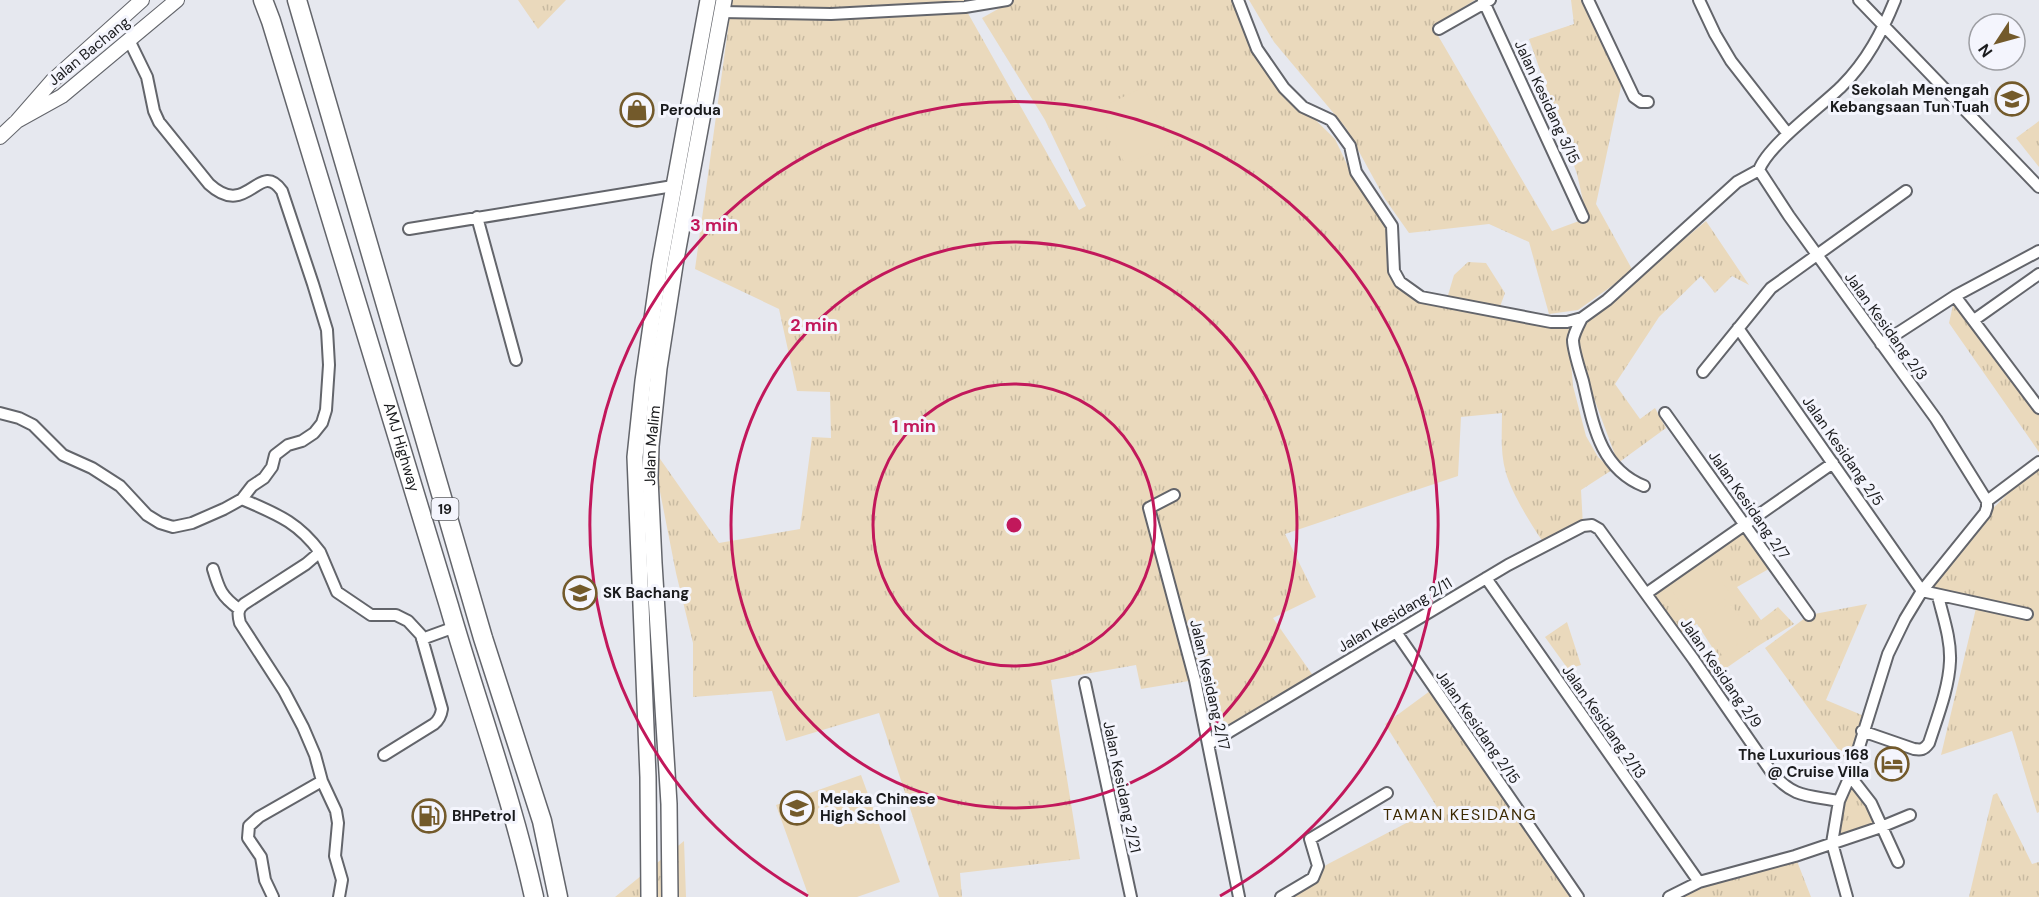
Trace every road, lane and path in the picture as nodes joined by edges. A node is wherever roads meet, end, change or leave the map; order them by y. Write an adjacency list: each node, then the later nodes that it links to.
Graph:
1 (142, 0): 20 (street, Jalan Bachang)
2 (177, 0): 18 (street, Jalan Bachang)
3 (247, 0): 15 (highway)
4 (263, 0): 15 (highway, AMJ Highway / 19)
5 (297, 0): 79 (highway, AMJ Highway / 19)
6 (708, 0): 24 (main road, Jalan Malim)
7 (1007, 0): 14 (street)
8 (1238, 0): 34 (street)
9 (1588, 0): 19 (street)
10 (1699, 0): 21 (street)
11 (1859, 0): 16 (street)
12 (1895, 0): 16 (street)
13 (1486, 1): 17 (street); 28 (street, Jalan Kesidang 3/15)
14 (722, 6): 81 (main road, Jalan Malim)
15 (271, 21): 60 (highway, AMJ Highway / 19)
16 (1884, 26): 21 (street); 25 (street)
17 (1439, 29)
18 (129, 40): 20 (street, Jalan Bachang); 47 (street)
19 (1648, 102)
20 (17, 121): 22 (street, Jalan Bachang)
21 (1788, 134): 23 (street)
22 (0, 137)
23 (1759, 170): 31 (street, Jalan Kesidang 2/3); 34 (street)
24 (673, 186): 27 (street); 80 (main road, Jalan Malim)
25 (2039, 187)
26 (1906, 191): 31 (street)
27 (477, 217): 29 (street); 38 (street)
28 (1583, 217)
29 (409, 229)
30 (2039, 251): 33 (street)
31 (1816, 254): 36 (street); 37 (street, Jalan Kesidang 2/3)
32 (2039, 274): 35 (street)
33 (1956, 296): 35 (street); 37 (street)
34 (1582, 318): 45 (street)
35 (1974, 320): 40 (street)
36 (1738, 328): 39 (street); 44 (street, Jalan Kesidang 2/5)
37 (1881, 344): 48 (street, Jalan Kesidang 2/3)
38 (516, 360)
39 (1702, 372)
40 (2039, 408)
41 (1665, 412): 49 (street, Jalan Kesidang 2/7)
42 (0, 413): 47 (street)
43 (2039, 462): 48 (street)
44 (1833, 463): 49 (street); 54 (street, Jalan Kesidang 2/5)
45 (1644, 486)
46 (1174, 495): 65 (street, Jalan Kesidang 2/17)
47 (242, 499): 51 (street)
48 (1987, 501): 54 (street)
49 (1745, 525): 55 (street); 59 (street, Jalan Kesidang 2/7)
50 (1599, 529): 53 (street, Jalan Kesidang 2/11); 55 (street, Jalan Kesidang 2/9)
51 (320, 552): 57 (street); 62 (street)
52 (213, 568): 57 (street)
53 (1486, 579): 61 (street, Jalan Kesidang 2/11); 75 (street, Jalan Kesidang 2/13)
54 (1922, 591): 56 (street); 64 (street)
55 (1647, 593): 70 (street, Jalan Kesidang 2/9)
56 (1938, 596): 58 (street); 64 (street)
57 (239, 609): 68 (street)
58 (2027, 614)
59 (1809, 615)
60 (455, 627): 62 (street); 78 (highway, AMJ Highway / 19)
61 (1396, 632): 65 (street, Jalan Kesidang 2/11); 85 (street, Jalan Kesidang 2/15)
62 (422, 639): 66 (street)
63 (1085, 683): 82 (street, Jalan Kesidang 2/21)
64 (1862, 731): 67 (street)
65 (1209, 744): 83 (street, Jalan Kesidang 2/17)
66 (384, 755)
67 (1850, 776): 70 (street); 72 (street)
68 (322, 781): 76 (street); 77 (street)
69 (1387, 793): 84 (street)
70 (1839, 801): 73 (street)
71 (1910, 815): 72 (street)
72 (1881, 827): 73 (street); 74 (street)
73 (1832, 843): 75 (street); 87 (street)
74 (1898, 862)
75 (1699, 882): 86 (street)
76 (273, 897)
77 (339, 897)
78 (534, 897)
79 (558, 897)
80 (649, 897)
81 (669, 897)
82 (1131, 897)
83 (1239, 897)
84 (1281, 897)
85 (1578, 897)
86 (1669, 897)
87 (1846, 897)

